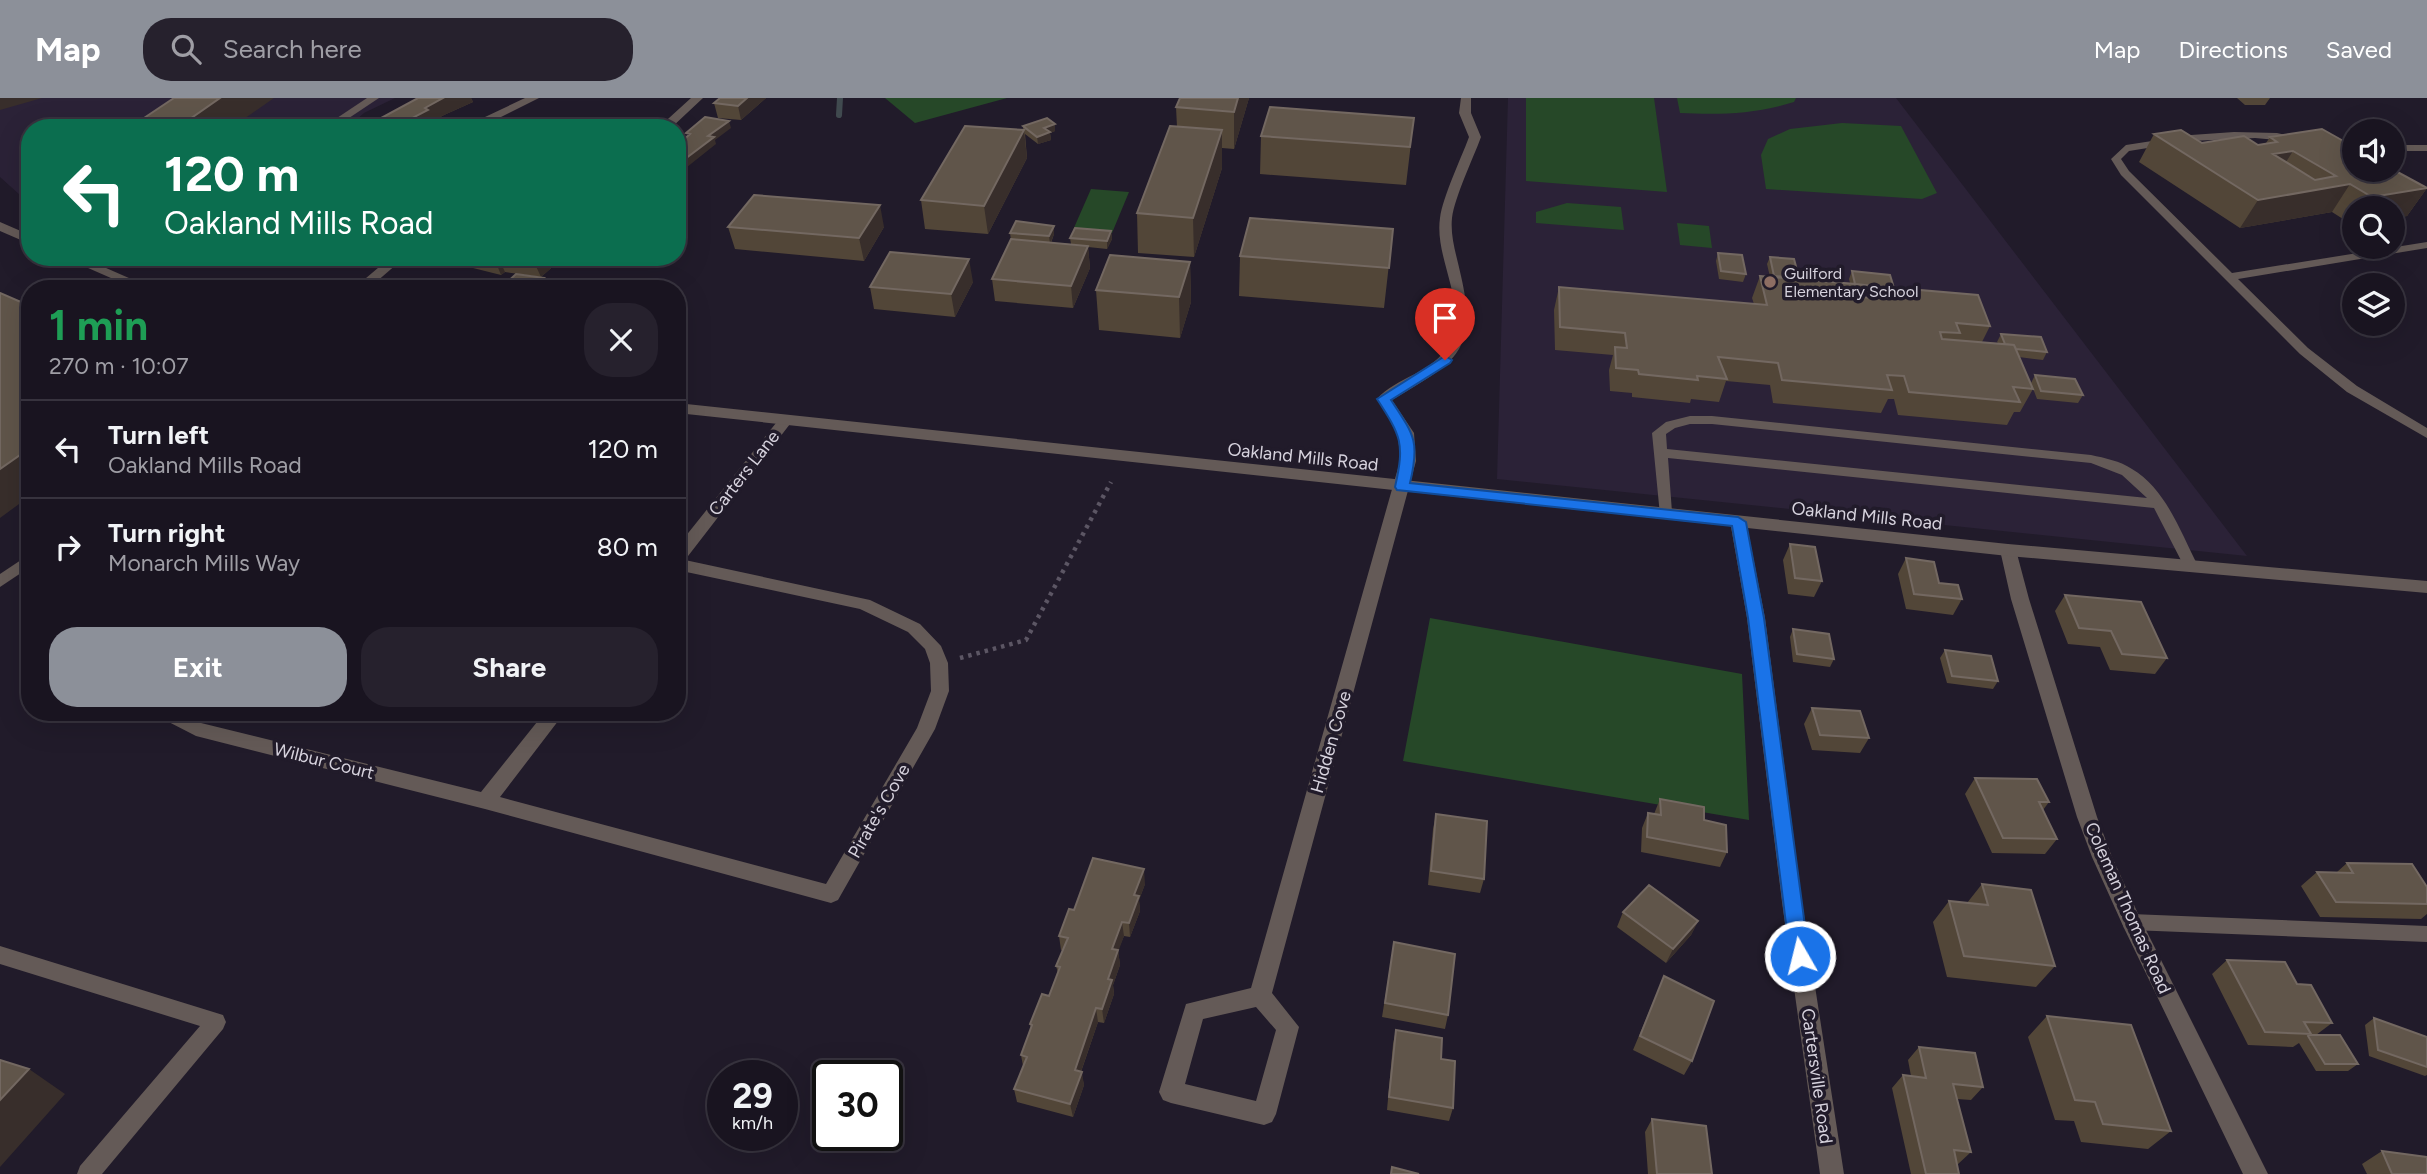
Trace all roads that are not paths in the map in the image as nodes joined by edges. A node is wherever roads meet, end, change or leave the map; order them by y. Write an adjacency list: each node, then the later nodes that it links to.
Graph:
1 (374, 98): 5 (lane)
2 (534, 98): 6 (street)
3 (698, 98): 7 (street)
4 (1466, 98): 23 (street, Hidden Cove)
5 (341, 119)
6 (489, 119)
7 (674, 119)
8 (2309, 141): 16 (lane)
9 (2405, 148): 10 (lane)
10 (2427, 148)
11 (0, 226): 12 (street)
12 (21, 236)
13 (2427, 244): 16 (lane)
14 (89, 266): 17 (street)
15 (388, 266): 18 (street)
16 (2229, 277): 21 (lane)
17 (125, 280)
18 (370, 280)
19 (686, 409): 20 (street, Oakland Mills Road)
20 (785, 421): 23 (street, Oakland Mills Road); 27 (street, Carters Lane)
21 (2427, 434)
22 (1659, 453): 24 (lane); 24 (lane); 25 (lane)
23 (1402, 487): 25 (street, Oakland Mills Road); 40 (street, Hidden Cove)
24 (2157, 504): 31 (lane)
25 (1665, 512): 26 (street, Oakland Mills Road)
26 (1738, 522): 28 (street, Oakland Mills Road); 42 (street, Cartersville Road)
27 (686, 550)
28 (2008, 550): 31 (street, Oakland Mills Road); 37 (street, Coleman Thomas Road)
29 (686, 564): 36 (street, Pirate's Cove)
30 (21, 566): 32 (lane)
31 (2191, 566): 33 (street, Oakland Mills Road)
32 (0, 582)
33 (2427, 587)
34 (182, 721): 36 (street, Wilbur Court)
35 (549, 721): 36 (street)
36 (485, 801)
37 (2130, 922): 38 (lane); 43 (street, Coleman Thomas Road)
38 (2427, 934)
39 (0, 955): 41 (lane)
40 (1260, 996): 40 (street)
41 (88, 1174)
42 (1832, 1174)
43 (2256, 1174)

